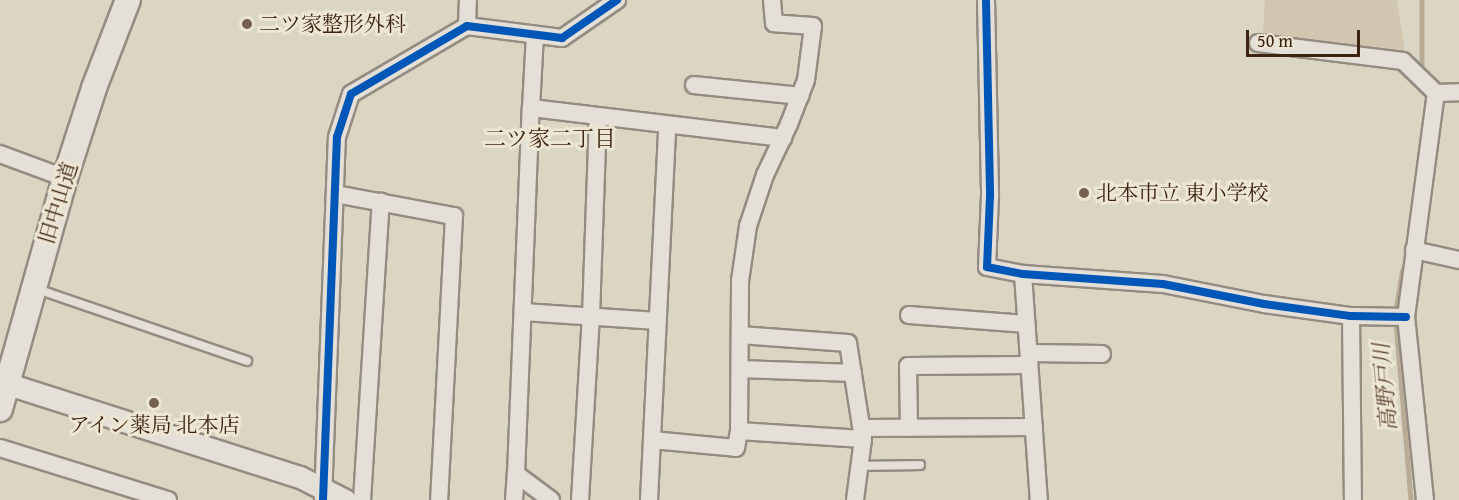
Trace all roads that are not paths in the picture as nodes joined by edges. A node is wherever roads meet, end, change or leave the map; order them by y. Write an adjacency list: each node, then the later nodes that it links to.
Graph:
1 (128, 0): 18 (main road, 旧中山道)
2 (468, 0): 6 (street)
3 (617, 0): 7 (street)
4 (772, 0): 12 (street)
5 (986, 0): 23 (street)
6 (467, 26): 7 (street); 19 (street)
7 (535, 35): 13 (street)
8 (1258, 43): 11 (street)
9 (694, 85): 12 (street)
10 (1459, 92): 11 (street)
11 (1437, 93): 21 (street)
12 (800, 96): 16 (street)
13 (531, 108): 14 (street); 25 (street)
14 (598, 118): 15 (street); 27 (street)
15 (667, 126): 16 (street); 30 (street)
16 (783, 138): 32 (street)
17 (0, 154): 18 (street)
18 (65, 178): 24 (main road, 旧中山道)
19 (336, 194): 20 (street); 49 (street)
20 (381, 202): 52 (street); 53 (street)
21 (1414, 250): 22 (street); 29 (street)
22 (1459, 260)
23 (1023, 274): 28 (street); 31 (street)
24 (34, 288): 35 (lane); 38 (main road, 旧中山道)
25 (523, 312): 27 (street); 48 (street)
26 (909, 315): 31 (street)
27 (591, 316): 30 (street); 56 (street)
28 (1352, 316): 29 (street); 60 (street)
29 (1406, 317): 61 (street)
30 (658, 321): 44 (street)
31 (1027, 324): 34 (street)
32 (740, 335): 36 (street); 37 (street)
33 (1102, 354): 34 (street)
34 (1029, 359): 40 (street); 41 (street)
35 (247, 361)
36 (740, 369): 37 (street); 42 (street)
37 (853, 373): 43 (street)
38 (4, 382): 39 (main road, 旧中山道); 49 (street)
39 (0, 409)
40 (1034, 427): 41 (street); 59 (street)
41 (909, 428): 43 (street)
42 (739, 430): 43 (street); 44 (street)
43 (863, 433): 47 (street)
44 (652, 440): 57 (street)
45 (0, 448): 50 (street)
46 (920, 465): 47 (lane)
47 (860, 466): 58 (street)
48 (516, 474): 54 (street); 55 (street)
49 (324, 495): 51 (street)
50 (168, 500)
51 (345, 500)
52 (362, 500)
53 (439, 500)
54 (514, 500)
55 (551, 500)
56 (580, 500)
57 (649, 500)
58 (855, 500)
59 (1039, 500)
60 (1353, 500)
61 (1425, 500)

